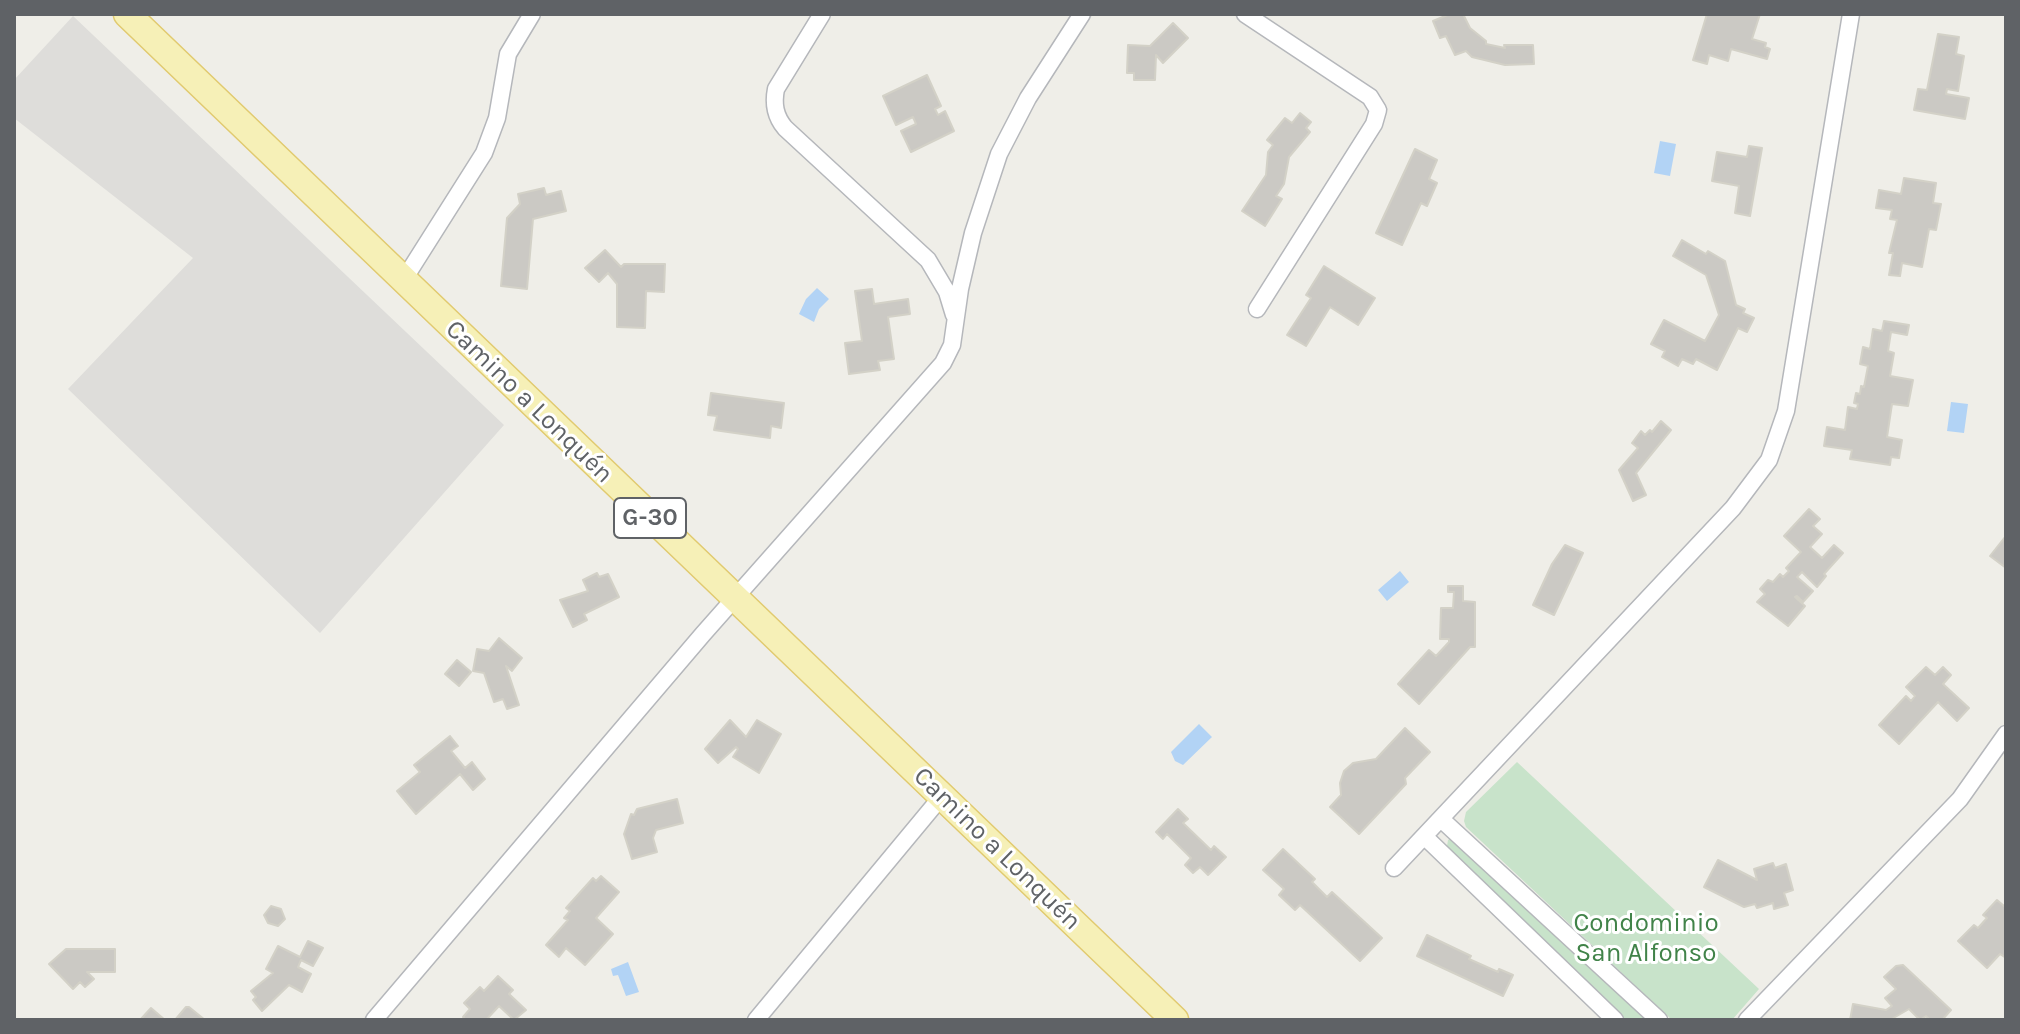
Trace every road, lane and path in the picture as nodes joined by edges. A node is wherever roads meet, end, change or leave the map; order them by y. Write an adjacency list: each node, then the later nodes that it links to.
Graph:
1 (127, 14): 7 (main road, Camino a Lonquén / G-30)
2 (532, 14): 7 (street)
3 (822, 14): 9 (street)
4 (1082, 14): 9 (street)
5 (1245, 14): 8 (street)
6 (1851, 14): 13 (street)
7 (403, 281): 10 (main road, Camino a Lonquén / G-30)
8 (1257, 309)
9 (955, 320): 10 (street)
10 (735, 598): 12 (main road, Camino a Lonquén / G-30); 16 (street)
11 (2006, 734): 21 (street)
12 (942, 796): 17 (street); 18 (main road, Camino a Lonquén / G-30)
13 (1441, 819): 14 (street); 20 (street)
14 (1424, 836): 15 (street); 19 (street)
15 (1394, 868)
16 (374, 1020)
17 (756, 1020)
18 (1175, 1020)
19 (1615, 1020)
20 (1659, 1020)
21 (1747, 1020)

